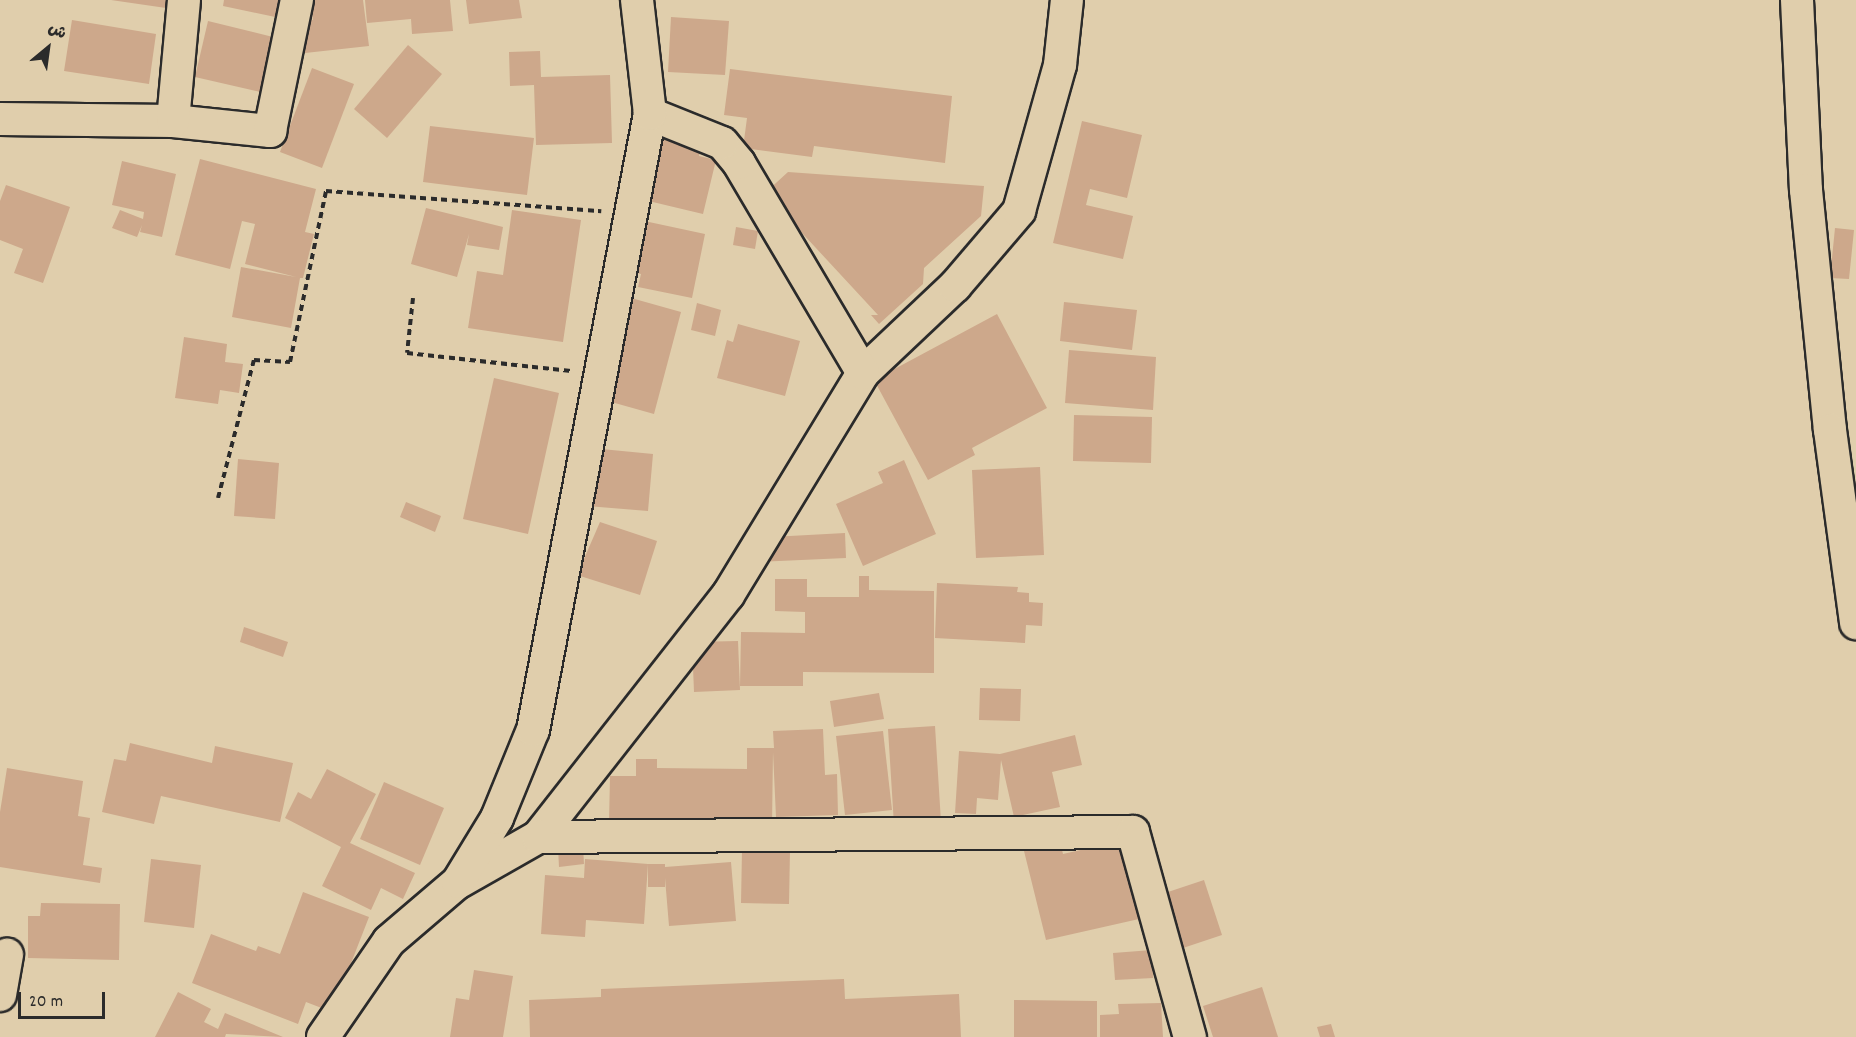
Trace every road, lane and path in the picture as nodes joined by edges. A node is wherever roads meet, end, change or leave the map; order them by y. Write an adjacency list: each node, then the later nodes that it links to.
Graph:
1 (184, 0): 8 (street)
2 (297, 0): 8 (street)
3 (637, 0): 6 (street)
4 (1067, 0): 11 (street)
5 (1797, 0): 14 (street)
6 (650, 114): 9 (street); 11 (street)
7 (0, 119): 8 (street)
8 (173, 121)
9 (630, 213): 12 (street); 13 (path)
10 (413, 298): 12 (path)
11 (863, 373): 15 (street)
12 (601, 374): 16 (street)
13 (219, 498)
14 (1856, 623)
15 (538, 837): 16 (street); 20 (street)
16 (458, 882): 19 (street)
17 (7, 955): 18 (street)
18 (0, 995)
19 (323, 1037)
20 (1190, 1037)

